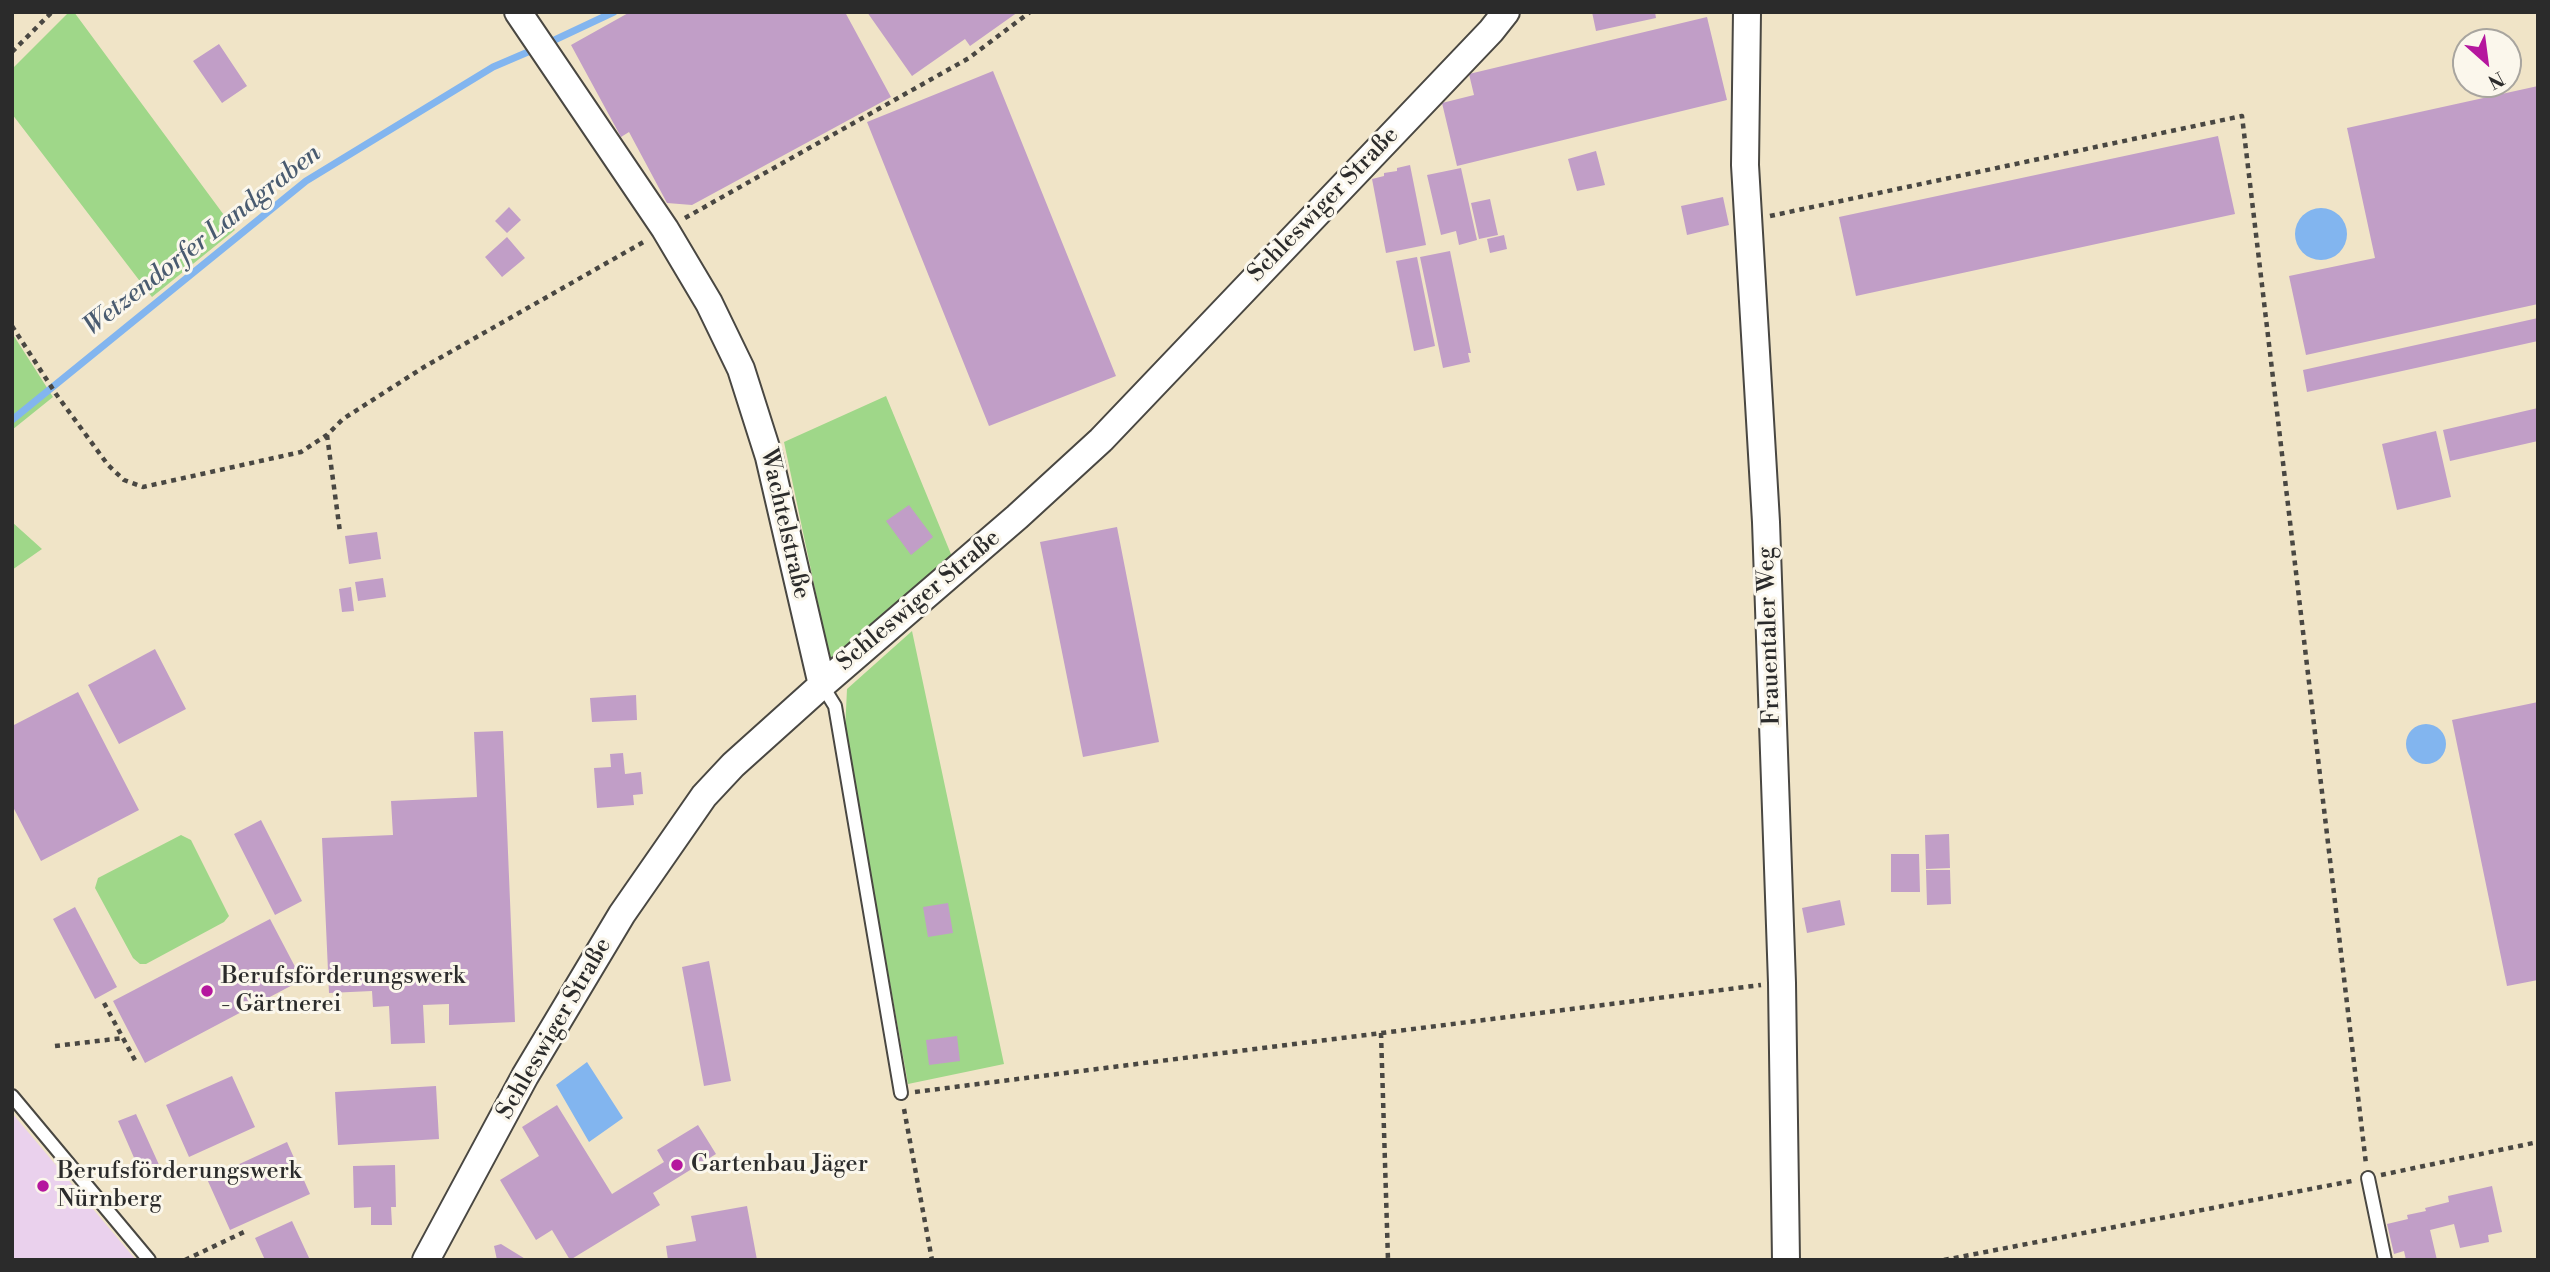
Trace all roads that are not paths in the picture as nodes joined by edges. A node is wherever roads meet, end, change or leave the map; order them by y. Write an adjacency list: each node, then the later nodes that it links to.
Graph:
1 (518, 12): 4 (street, Wachtelstraße)
2 (1506, 12): 4 (street, Schleswiger Straße)
3 (1747, 12): 10 (street, Frauentaler Weg)
4 (822, 685): 5 (lane, Wachtelstraße); 9 (street, Schleswiger Straße)
5 (901, 1093)
6 (12, 1096): 8 (lane)
7 (2368, 1178): 11 (lane)
8 (149, 1260)
9 (426, 1260)
10 (1786, 1260)
11 (2385, 1260)

